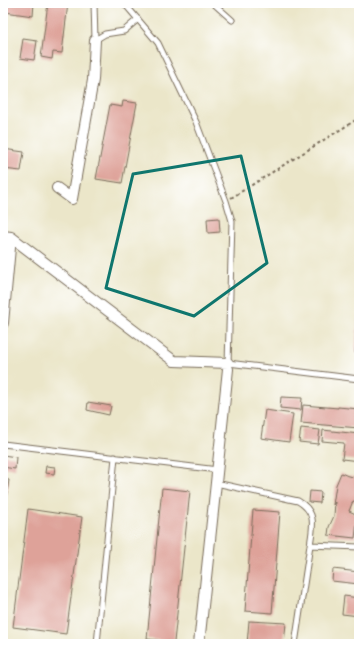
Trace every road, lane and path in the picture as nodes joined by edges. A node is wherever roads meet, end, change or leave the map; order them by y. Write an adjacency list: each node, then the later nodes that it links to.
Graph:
1 (94, 3): 6 (lane)
2 (124, 3): 4 (lane)
3 (213, 3): 5 (lane)
4 (138, 19): 6 (lane); 9 (lane)
5 (232, 20)
6 (95, 40): 8 (street)
7 (359, 118): 9 (path)
8 (57, 188)
9 (226, 201): 12 (lane)
10 (7, 237): 11 (street); 12 (street)
11 (3, 323)
12 (228, 366): 13 (lane); 16 (street)
13 (359, 379)
14 (3, 444): 15 (lane)
15 (115, 457): 16 (lane); 20 (lane)
16 (218, 470): 17 (street)
17 (216, 483): 18 (lane); 21 (street)
18 (310, 545): 19 (lane); 22 (lane)
19 (359, 547)
20 (97, 644)
21 (199, 644)
22 (295, 644)

